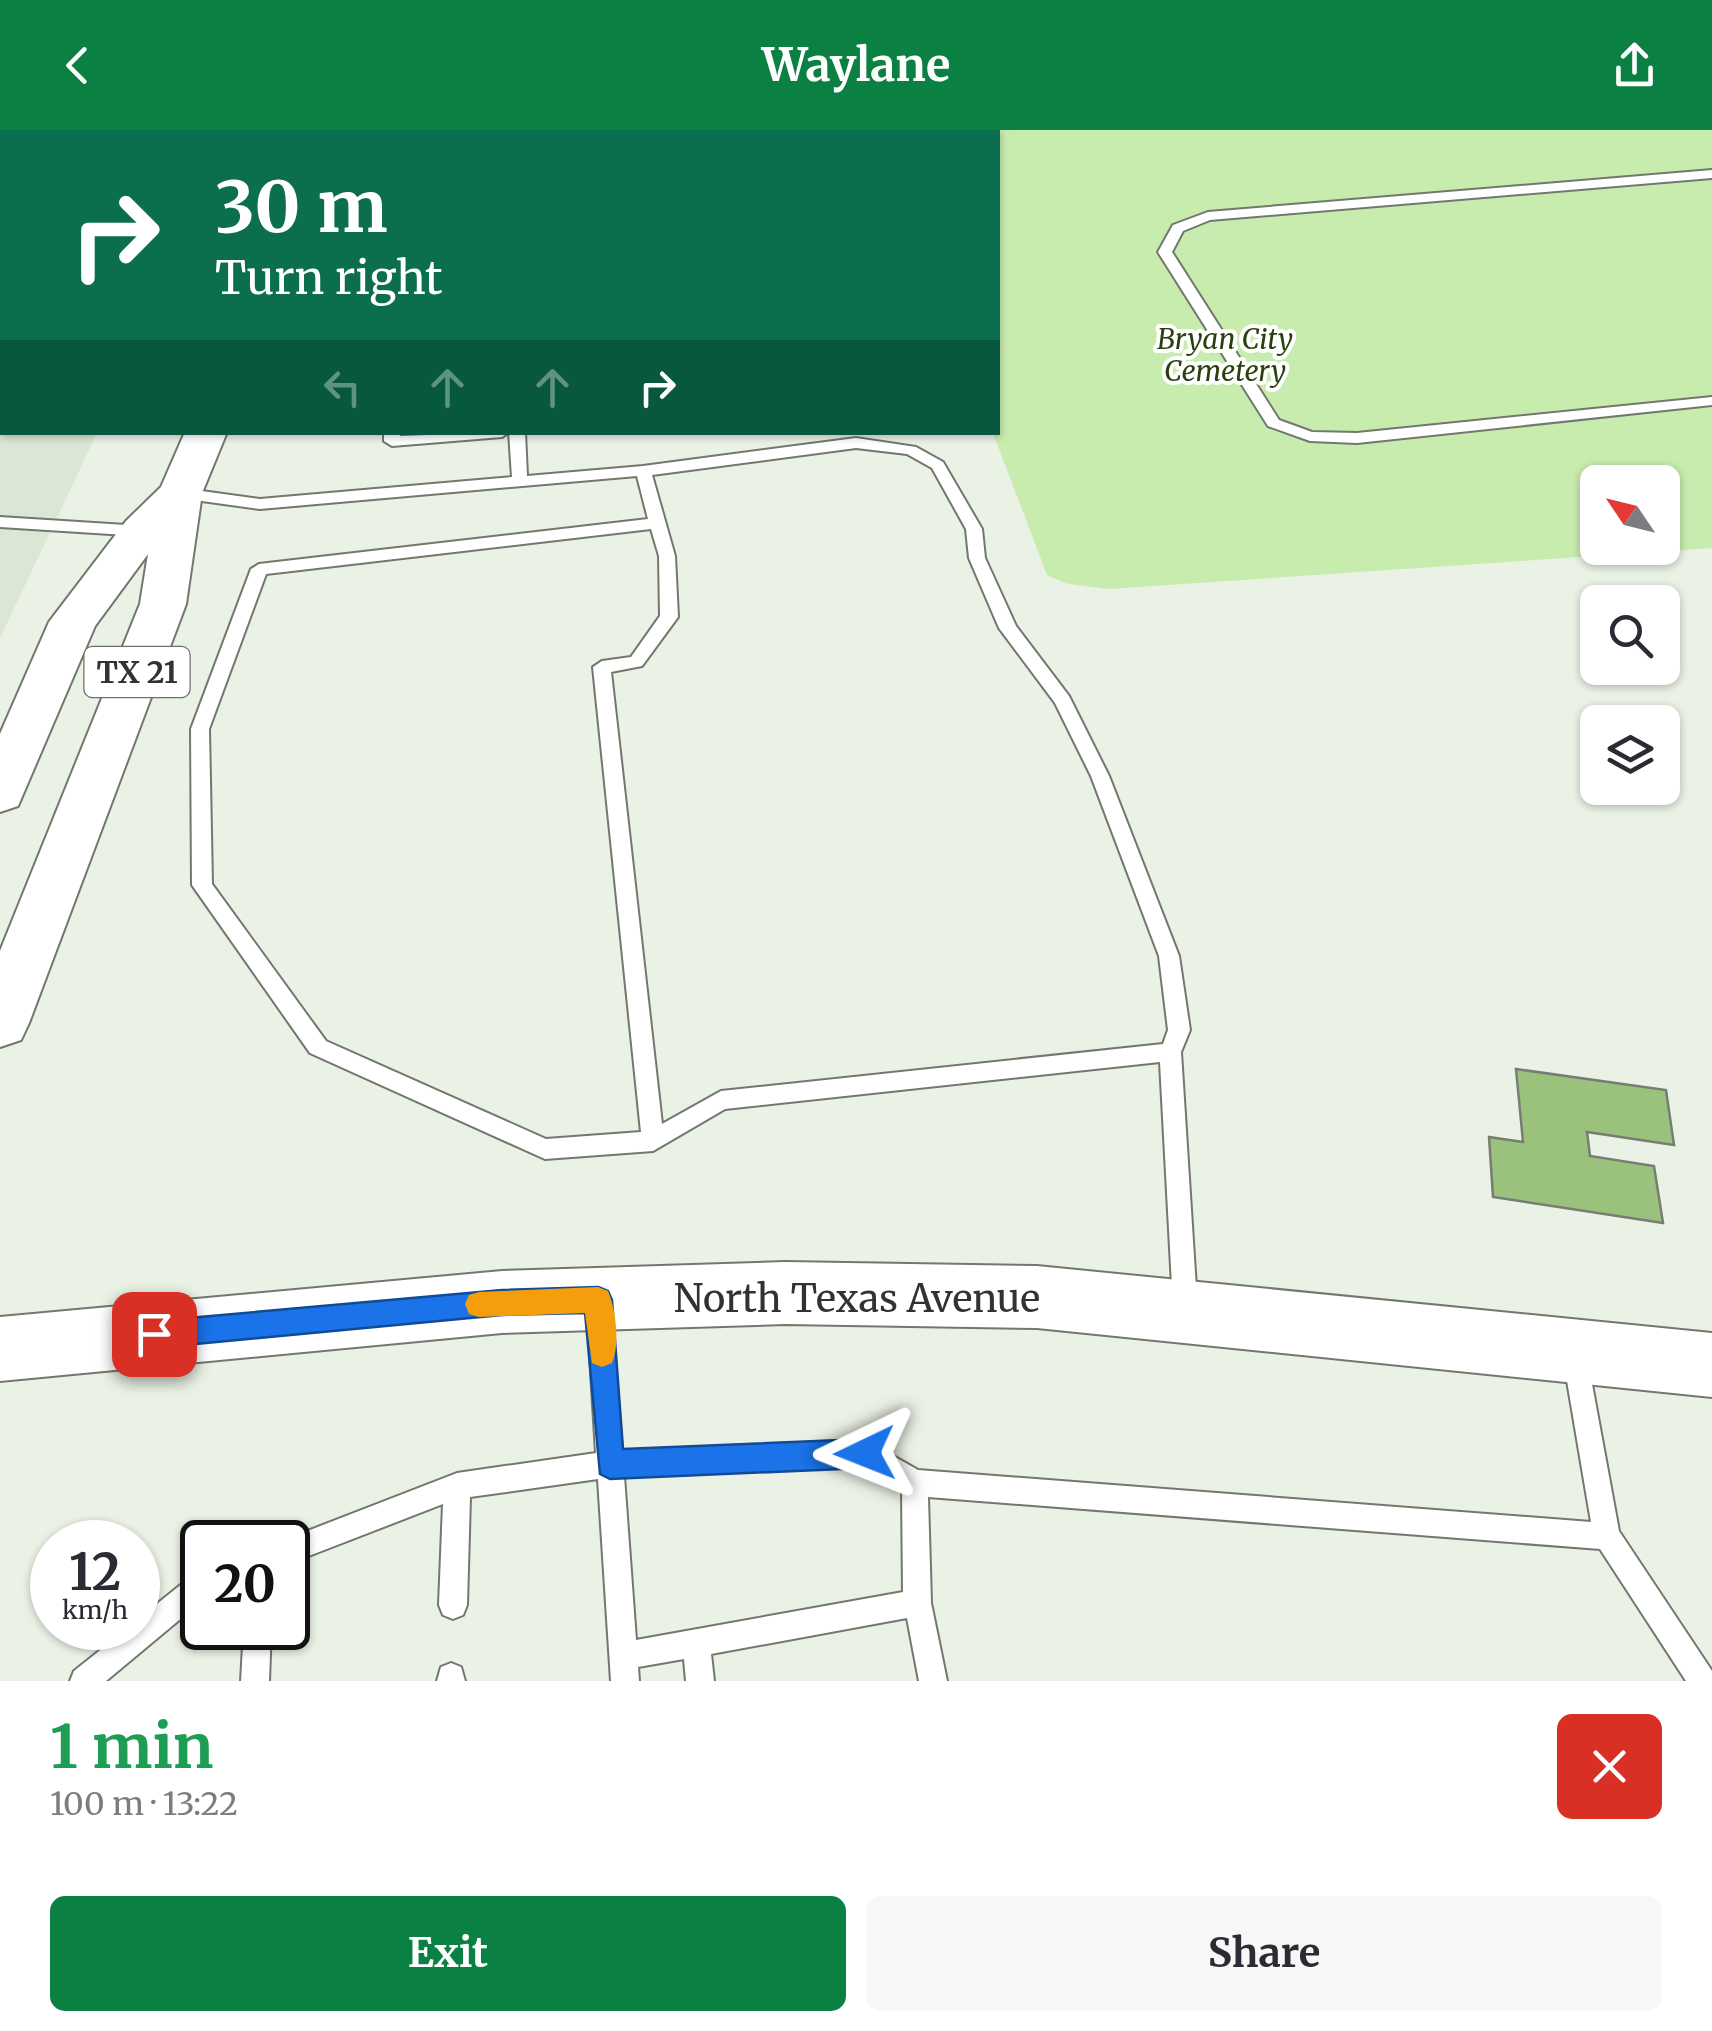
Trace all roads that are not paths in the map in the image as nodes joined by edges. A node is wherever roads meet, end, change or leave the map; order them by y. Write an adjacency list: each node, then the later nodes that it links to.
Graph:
1 (1712, 174): 2 (lane)
2 (1712, 401)
3 (205, 435): 9 (main road, TX 21)
4 (392, 435): 5 (lane)
5 (465, 435)
6 (517, 435): 8 (lane)
7 (642, 471): 8 (lane); 11 (lane); 15 (lane)
8 (520, 482): 9 (lane)
9 (180, 493): 12 (main road, TX 21); 14 (main road, TX 21)
10 (0, 522): 12 (lane)
11 (658, 524): 16 (lane); 16 (lane)
12 (142, 531): 13 (main road, TX 21)
13 (0, 793)
14 (0, 1023)
15 (1170, 1052): 16 (lane); 18 (lane)
16 (653, 1141)
17 (598, 1300): 18 (main road, North Texas Avenue); 19 (main road, North Texas Avenue); 22 (lane)
18 (1185, 1312): 20 (main road, North Texas Avenue)
19 (0, 1349)
20 (1574, 1350): 21 (main road, North Texas Avenue); 25 (lane)
21 (1712, 1365)
22 (610, 1464): 23 (lane); 24 (lane); 32 (lane)
23 (914, 1483): 25 (lane); 28 (lane)
24 (457, 1486): 26 (lane); 29 (lane)
25 (1607, 1536): 37 (lane)
26 (310, 1543)
27 (180, 1602): 33 (lane)
28 (917, 1603): 30 (lane); 36 (lane)
29 (453, 1605)
30 (696, 1643): 32 (lane); 35 (lane)
31 (257, 1650): 34 (lane)
32 (624, 1669)
33 (84, 1681)
34 (255, 1681)
35 (700, 1681)
36 (933, 1681)
37 (1702, 1681)

